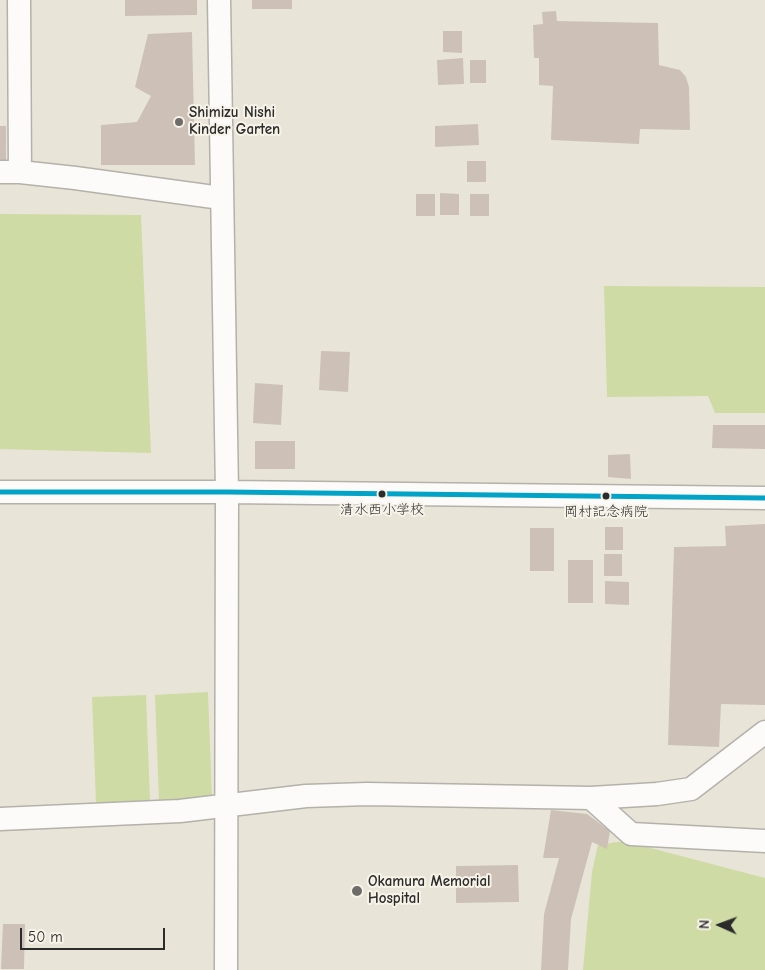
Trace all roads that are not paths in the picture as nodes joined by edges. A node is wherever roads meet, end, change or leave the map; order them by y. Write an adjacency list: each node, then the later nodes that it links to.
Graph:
1 (19, 0): 3 (street)
2 (219, 0): 4 (street)
3 (10, 172): 4 (street)
4 (221, 198): 6 (street)
5 (0, 492): 6 (street)
6 (227, 492): 7 (street); 10 (street)
7 (765, 498)
8 (765, 732): 9 (street)
9 (591, 798): 10 (street); 12 (street)
10 (226, 805): 11 (street); 13 (street)
11 (0, 819)
12 (765, 841)
13 (226, 970)

